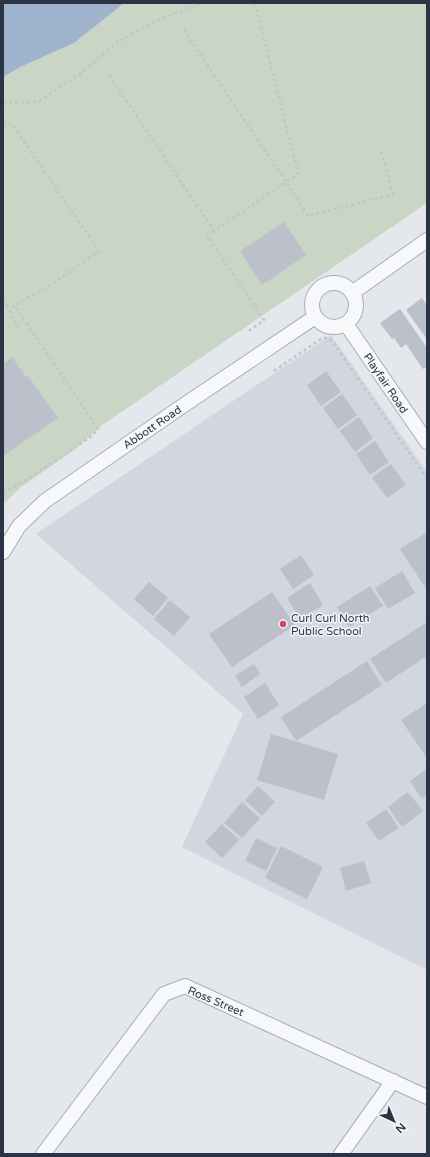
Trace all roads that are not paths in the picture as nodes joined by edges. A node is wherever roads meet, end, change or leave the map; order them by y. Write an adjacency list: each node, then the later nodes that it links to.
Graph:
1 (427, 240): 2 (street)
2 (352, 293): 3 (street); 4 (street)
3 (315, 318): 4 (street); 6 (street, Abbott Road)
4 (346, 324): 5 (street, Playfair Road)
5 (427, 442)
6 (3, 552)
7 (393, 1081): 8 (street, Ross Street); 9 (street, Ross Street); 10 (street)
8 (427, 1098)
9 (43, 1154)
10 (341, 1154)

